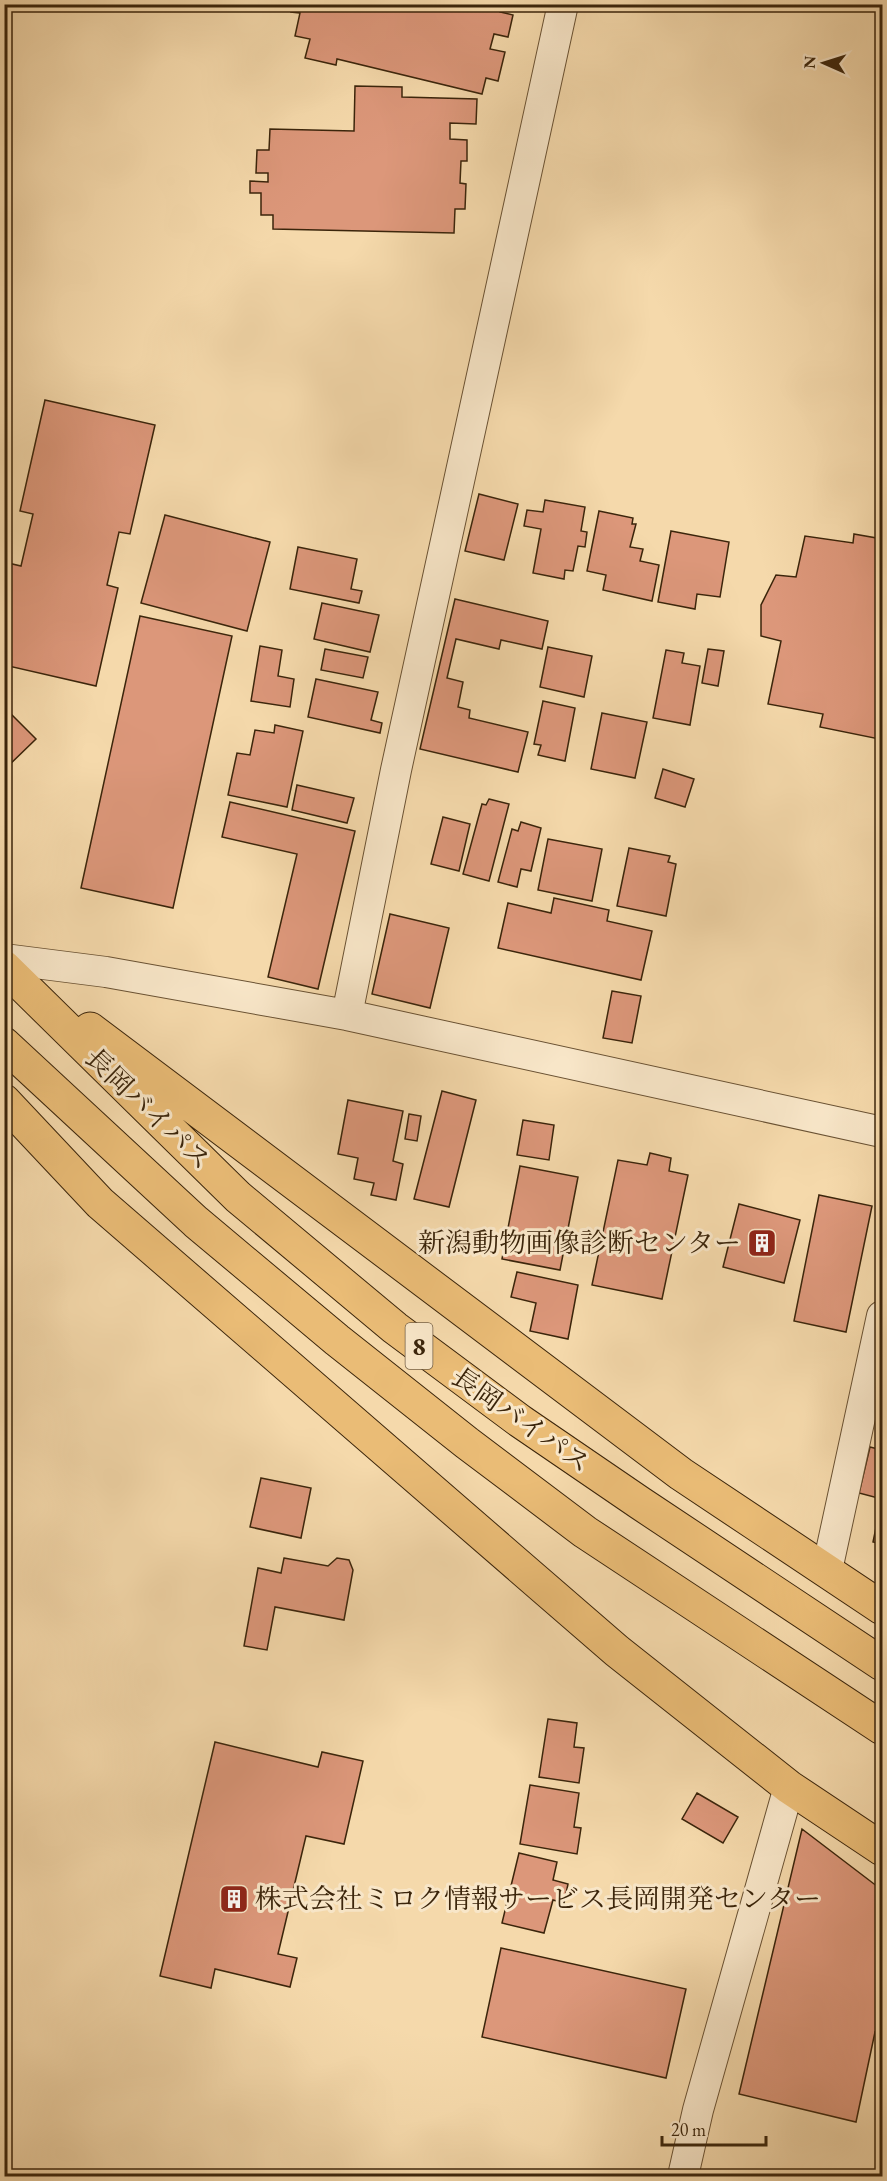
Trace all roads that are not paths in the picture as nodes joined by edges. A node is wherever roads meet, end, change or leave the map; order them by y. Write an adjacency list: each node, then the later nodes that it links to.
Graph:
1 (563, 4): 4 (street)
2 (4, 959): 4 (street)
3 (4, 966): 9 (highway); 11 (highway, 長岡バイパス / 8)
4 (347, 1015): 7 (street)
5 (4, 1044): 12 (highway, 長岡バイパス / 8)
6 (4, 1101): 13 (highway)
7 (882, 1132)
8 (882, 1316): 9 (street)
9 (827, 1570): 10 (highway)
10 (882, 1608)
11 (882, 1664)
12 (882, 1728)
13 (789, 1787): 14 (highway); 15 (street)
14 (882, 1849)
15 (683, 2176)

